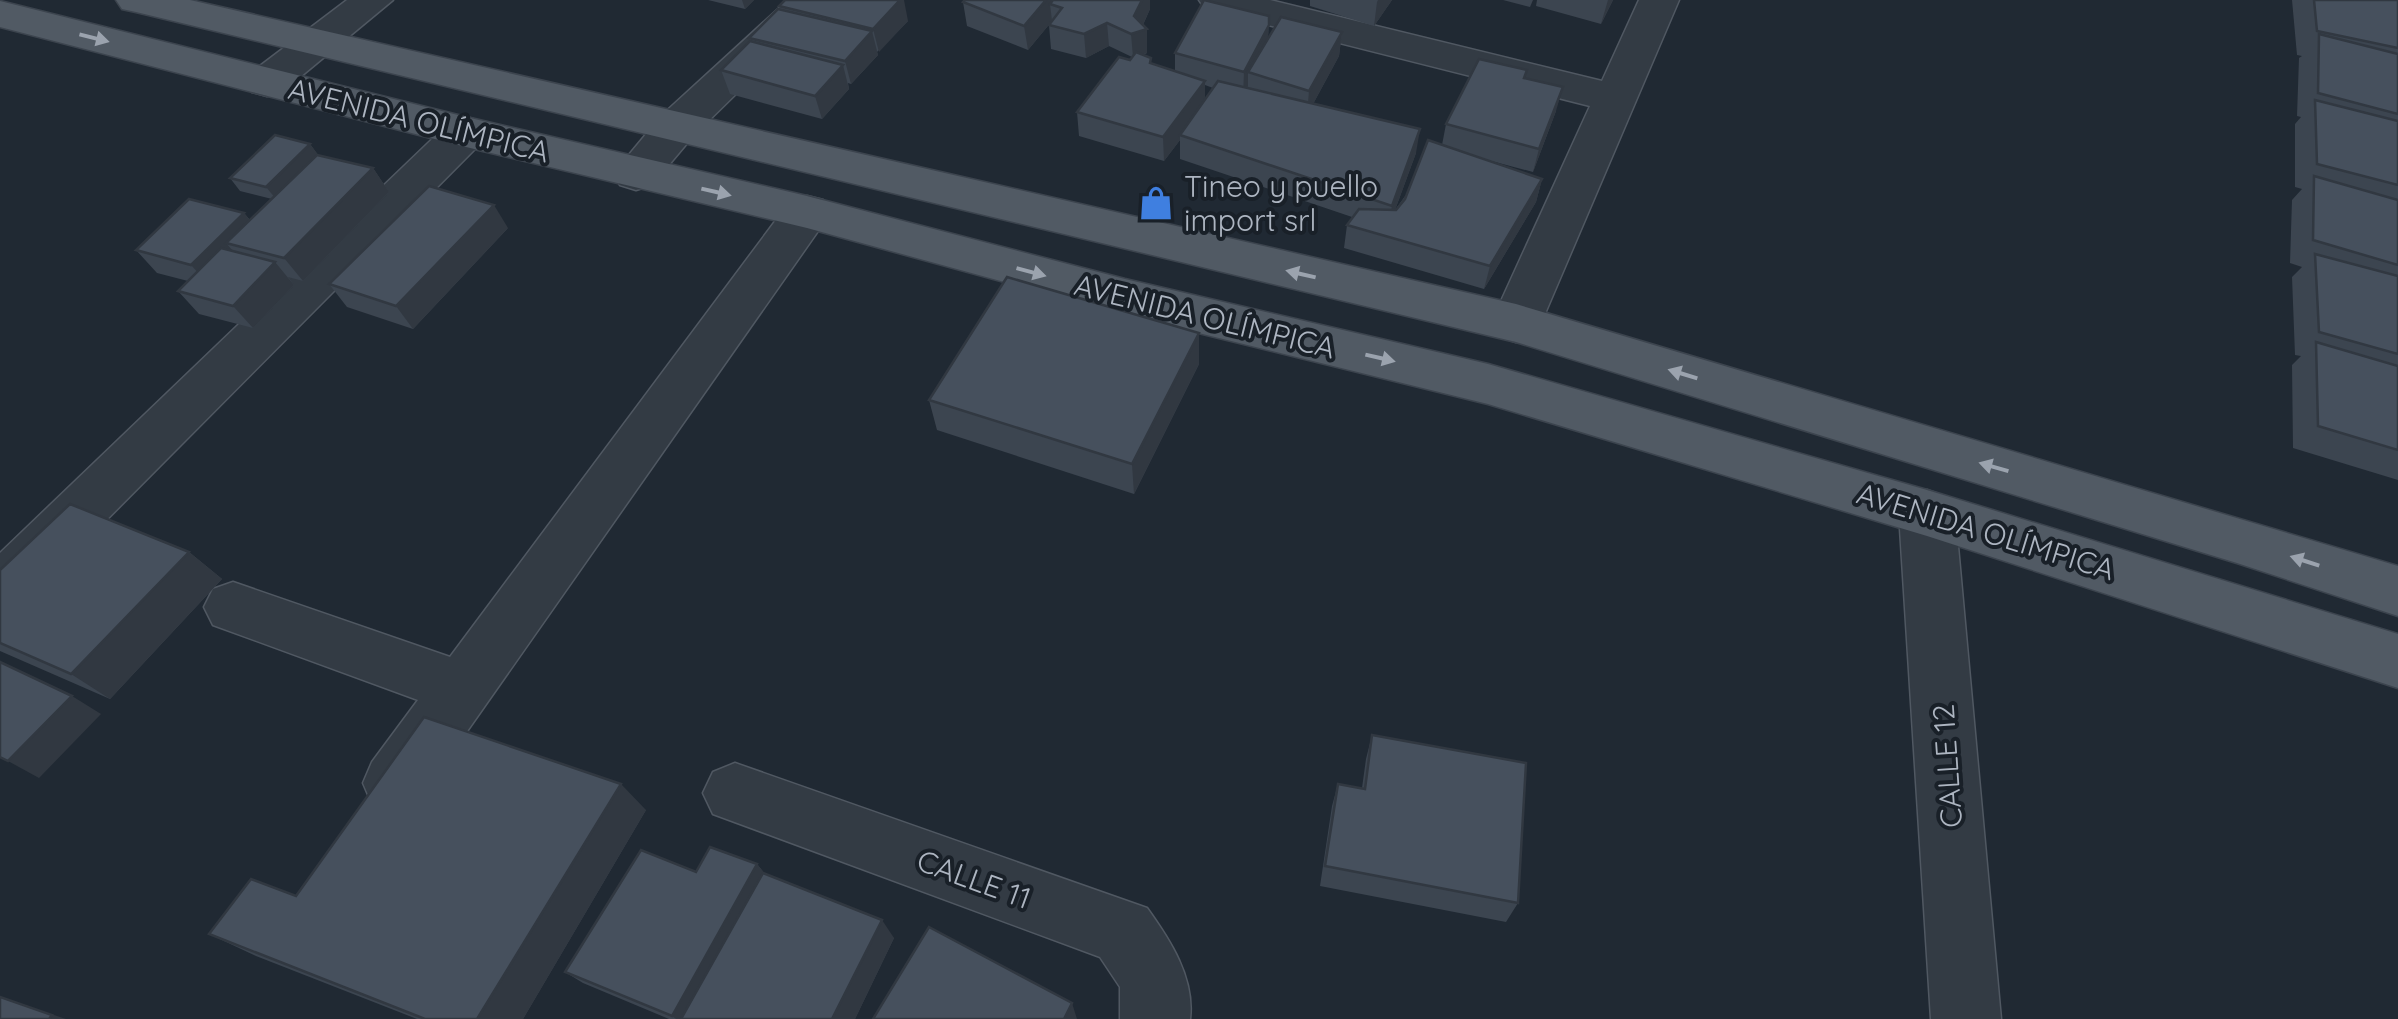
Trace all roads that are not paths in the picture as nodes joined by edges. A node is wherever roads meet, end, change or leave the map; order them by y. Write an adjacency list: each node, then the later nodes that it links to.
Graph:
1 (136, 0): 7 (main road, AVENIDA OLÍMPICA)
2 (373, 0): 7 (street)
3 (812, 0): 10 (street)
4 (1219, 0): 9 (street)
5 (1660, 0): 9 (street)
6 (0, 14): 8 (main road, AVENIDA OLÍMPICA, one-way to 8)
7 (316, 44): 8 (street); 10 (main road, AVENIDA OLÍMPICA)
8 (267, 82): 11 (main road, AVENIDA OLÍMPICA)
9 (1616, 98): 16 (street)
10 (678, 125): 12 (street); 14 (main road, AVENIDA OLÍMPICA)
11 (466, 132): 12 (main road, AVENIDA OLÍMPICA); 18 (street)
12 (636, 174): 13 (main road, AVENIDA OLÍMPICA, one-way to 13)
13 (807, 212): 15 (main road, AVENIDA OLÍMPICA, one-way to 15); 22 (street)
14 (1155, 240): 15 (main road); 16 (main road, AVENIDA OLÍMPICA, one-way to 14)
15 (1124, 298): 17 (main road, AVENIDA OLÍMPICA, one-way to 17)
16 (1516, 324): 19 (main road, AVENIDA OLÍMPICA, one-way to 16)
17 (1927, 512): 21 (main road, AVENIDA OLÍMPICA); 26 (street, CALLE 12)
18 (0, 590)
19 (2398, 591)
20 (233, 607): 22 (street)
21 (2398, 661)
22 (463, 690): 24 (street)
23 (735, 793): 25 (street, CALLE 11)
24 (363, 826)
25 (1156, 1019)
26 (1966, 1019)

